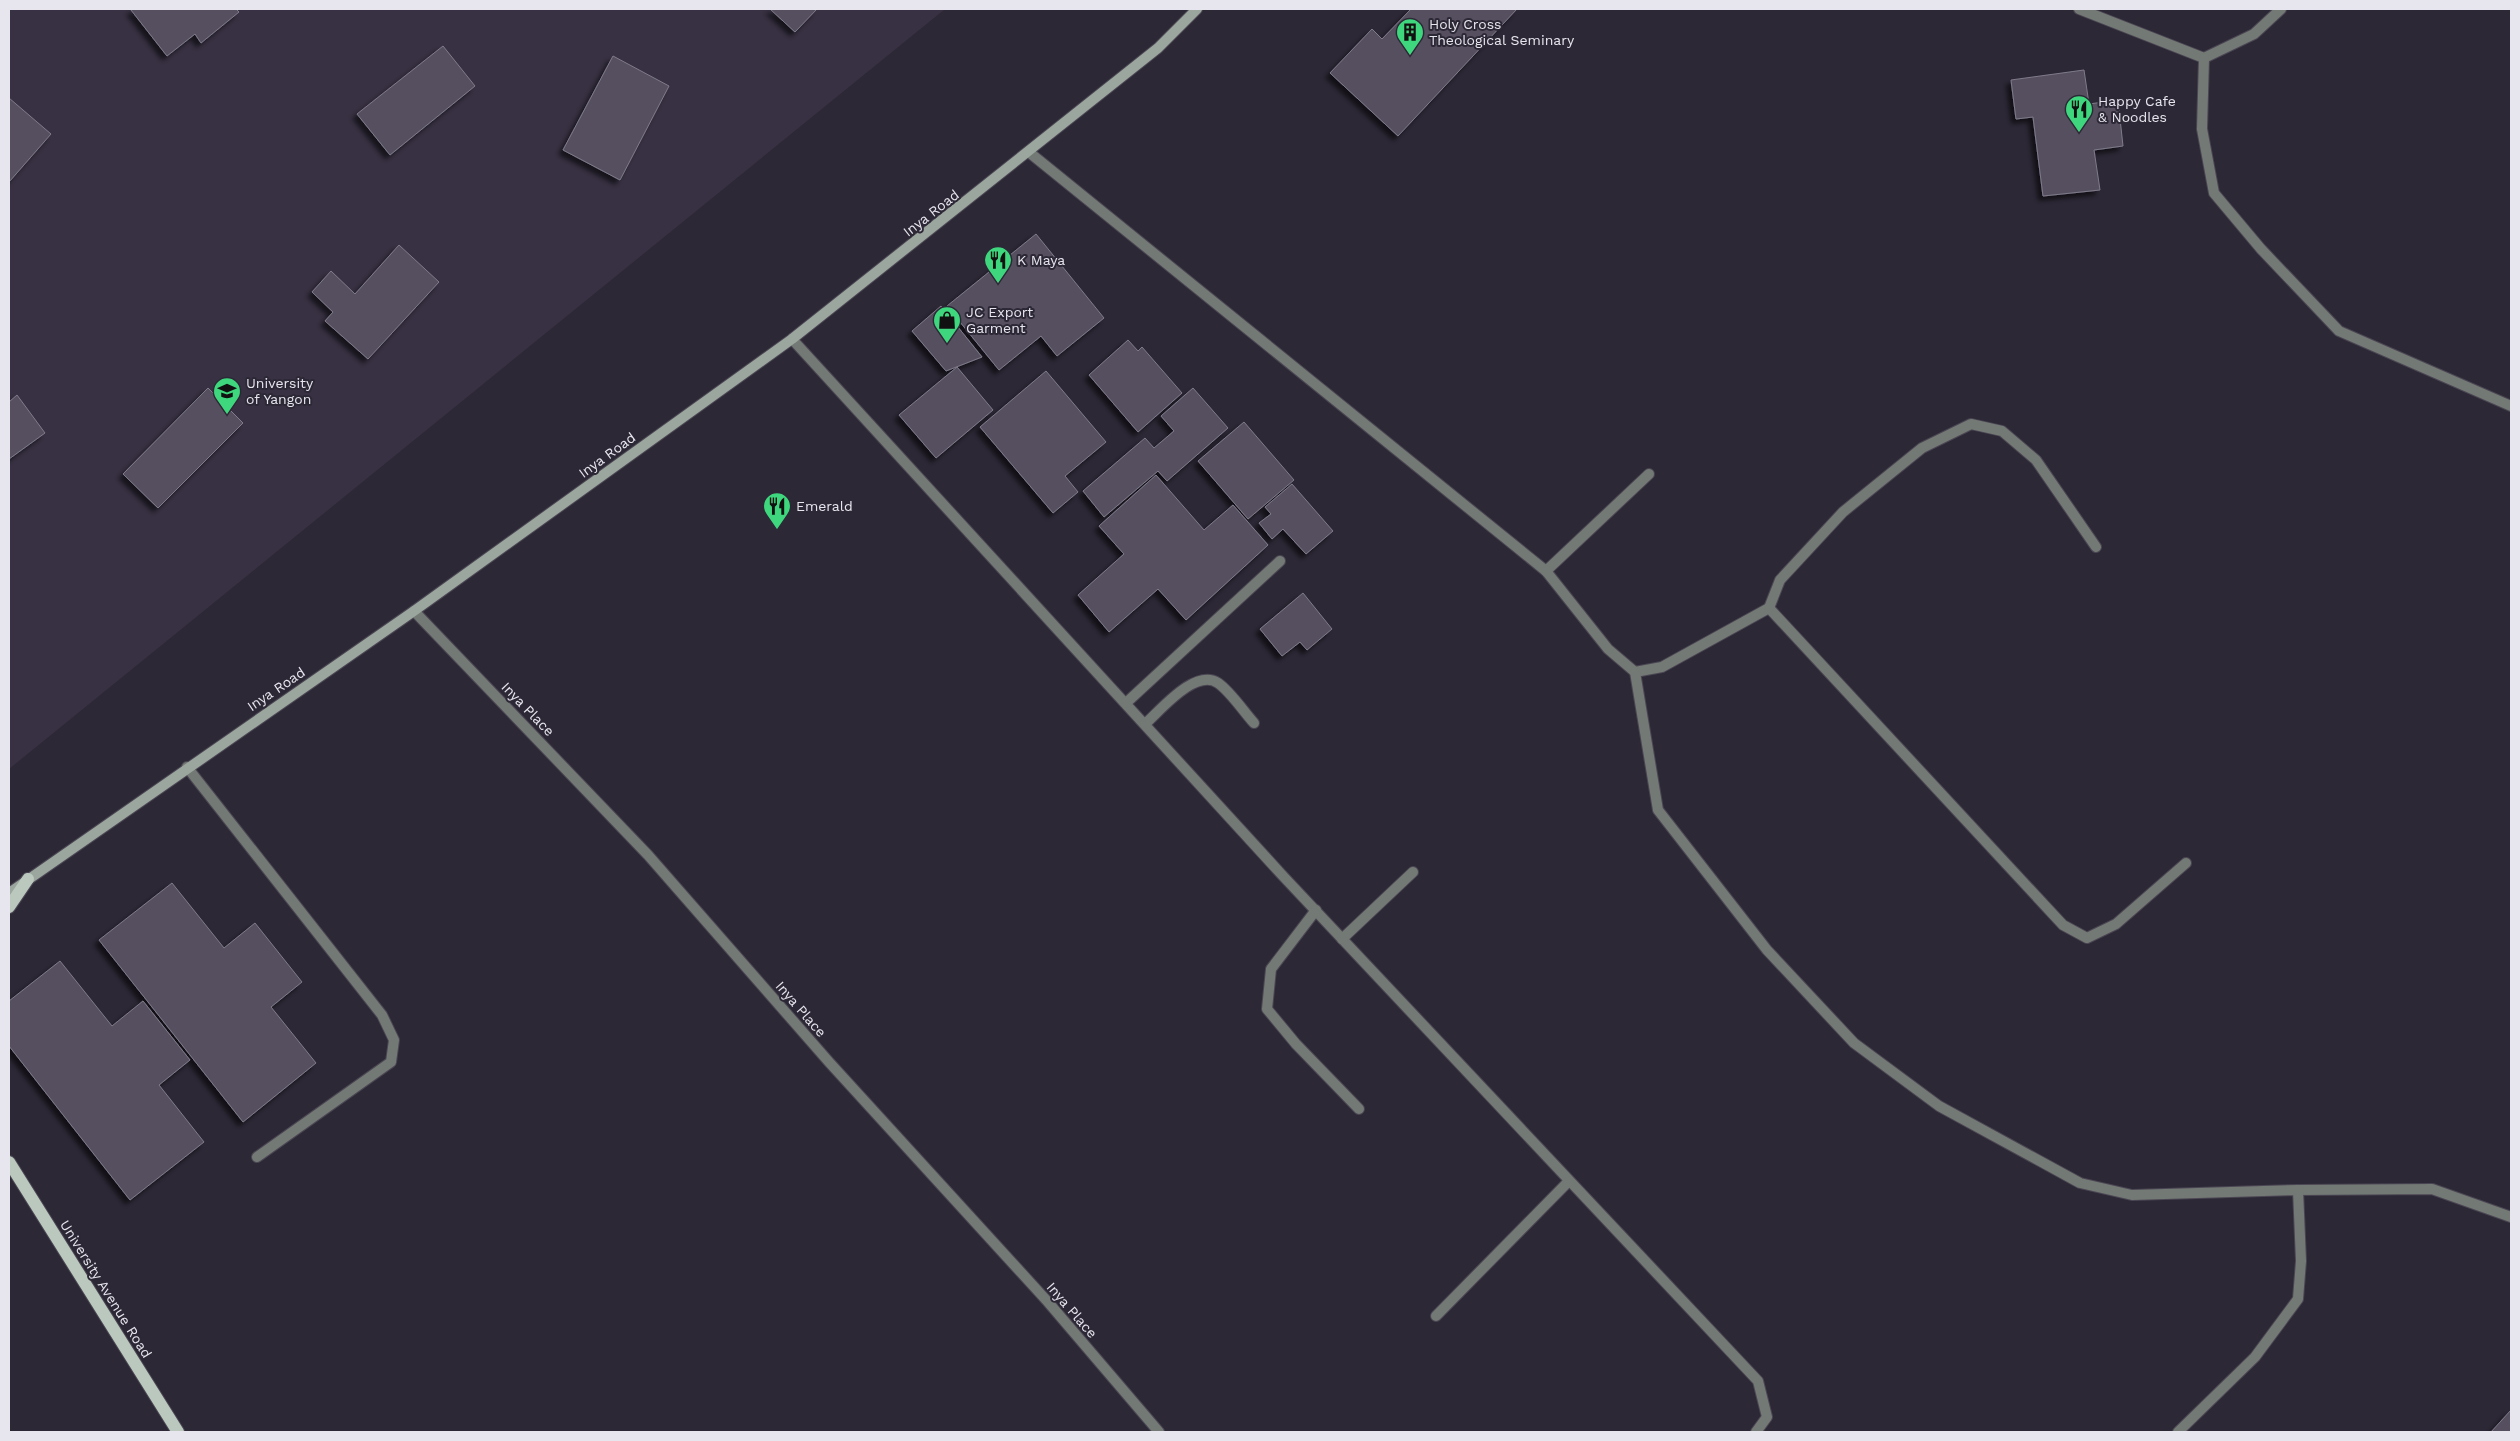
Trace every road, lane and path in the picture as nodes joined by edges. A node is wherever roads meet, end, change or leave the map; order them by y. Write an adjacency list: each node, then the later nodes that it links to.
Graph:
1 (1197, 9): 5 (main road, Inya Road)
2 (2079, 9): 4 (street)
3 (2281, 9): 4 (street)
4 (2204, 58): 7 (street)
5 (1030, 153): 6 (main road, Inya Road); 11 (street)
6 (792, 339): 13 (main road, Inya Road); 15 (street)
7 (2511, 406)
8 (1649, 474): 11 (street)
9 (2096, 547): 12 (street)
10 (1280, 561): 15 (street)
11 (1546, 571): 14 (street)
12 (1769, 608): 14 (street); 19 (street)
13 (414, 611): 18 (main road, Inya Road); 34 (street, Inya Place)
14 (1635, 672): 30 (street)
15 (1126, 703): 17 (street)
16 (1254, 723): 17 (street)
17 (1145, 724): 24 (street)
18 (186, 767): 21 (main road, Inya Road); 27 (street)
19 (2186, 863)
20 (1413, 872): 25 (street)
21 (28, 879): 22 (main road, Inya Road); 23 (main road)
22 (9, 892)
23 (9, 907)
24 (1316, 910): 25 (street); 26 (street)
25 (1342, 939): 29 (street)
26 (1359, 1109)
27 (257, 1157)
28 (9, 1162): 33 (main road, University Avenue Road)
29 (1569, 1180): 32 (street); 35 (street)
30 (2298, 1190): 31 (street); 36 (street)
31 (2511, 1217)
32 (1436, 1316)
33 (178, 1432)
34 (1159, 1432)
35 (1756, 1432)
36 (2178, 1432)

